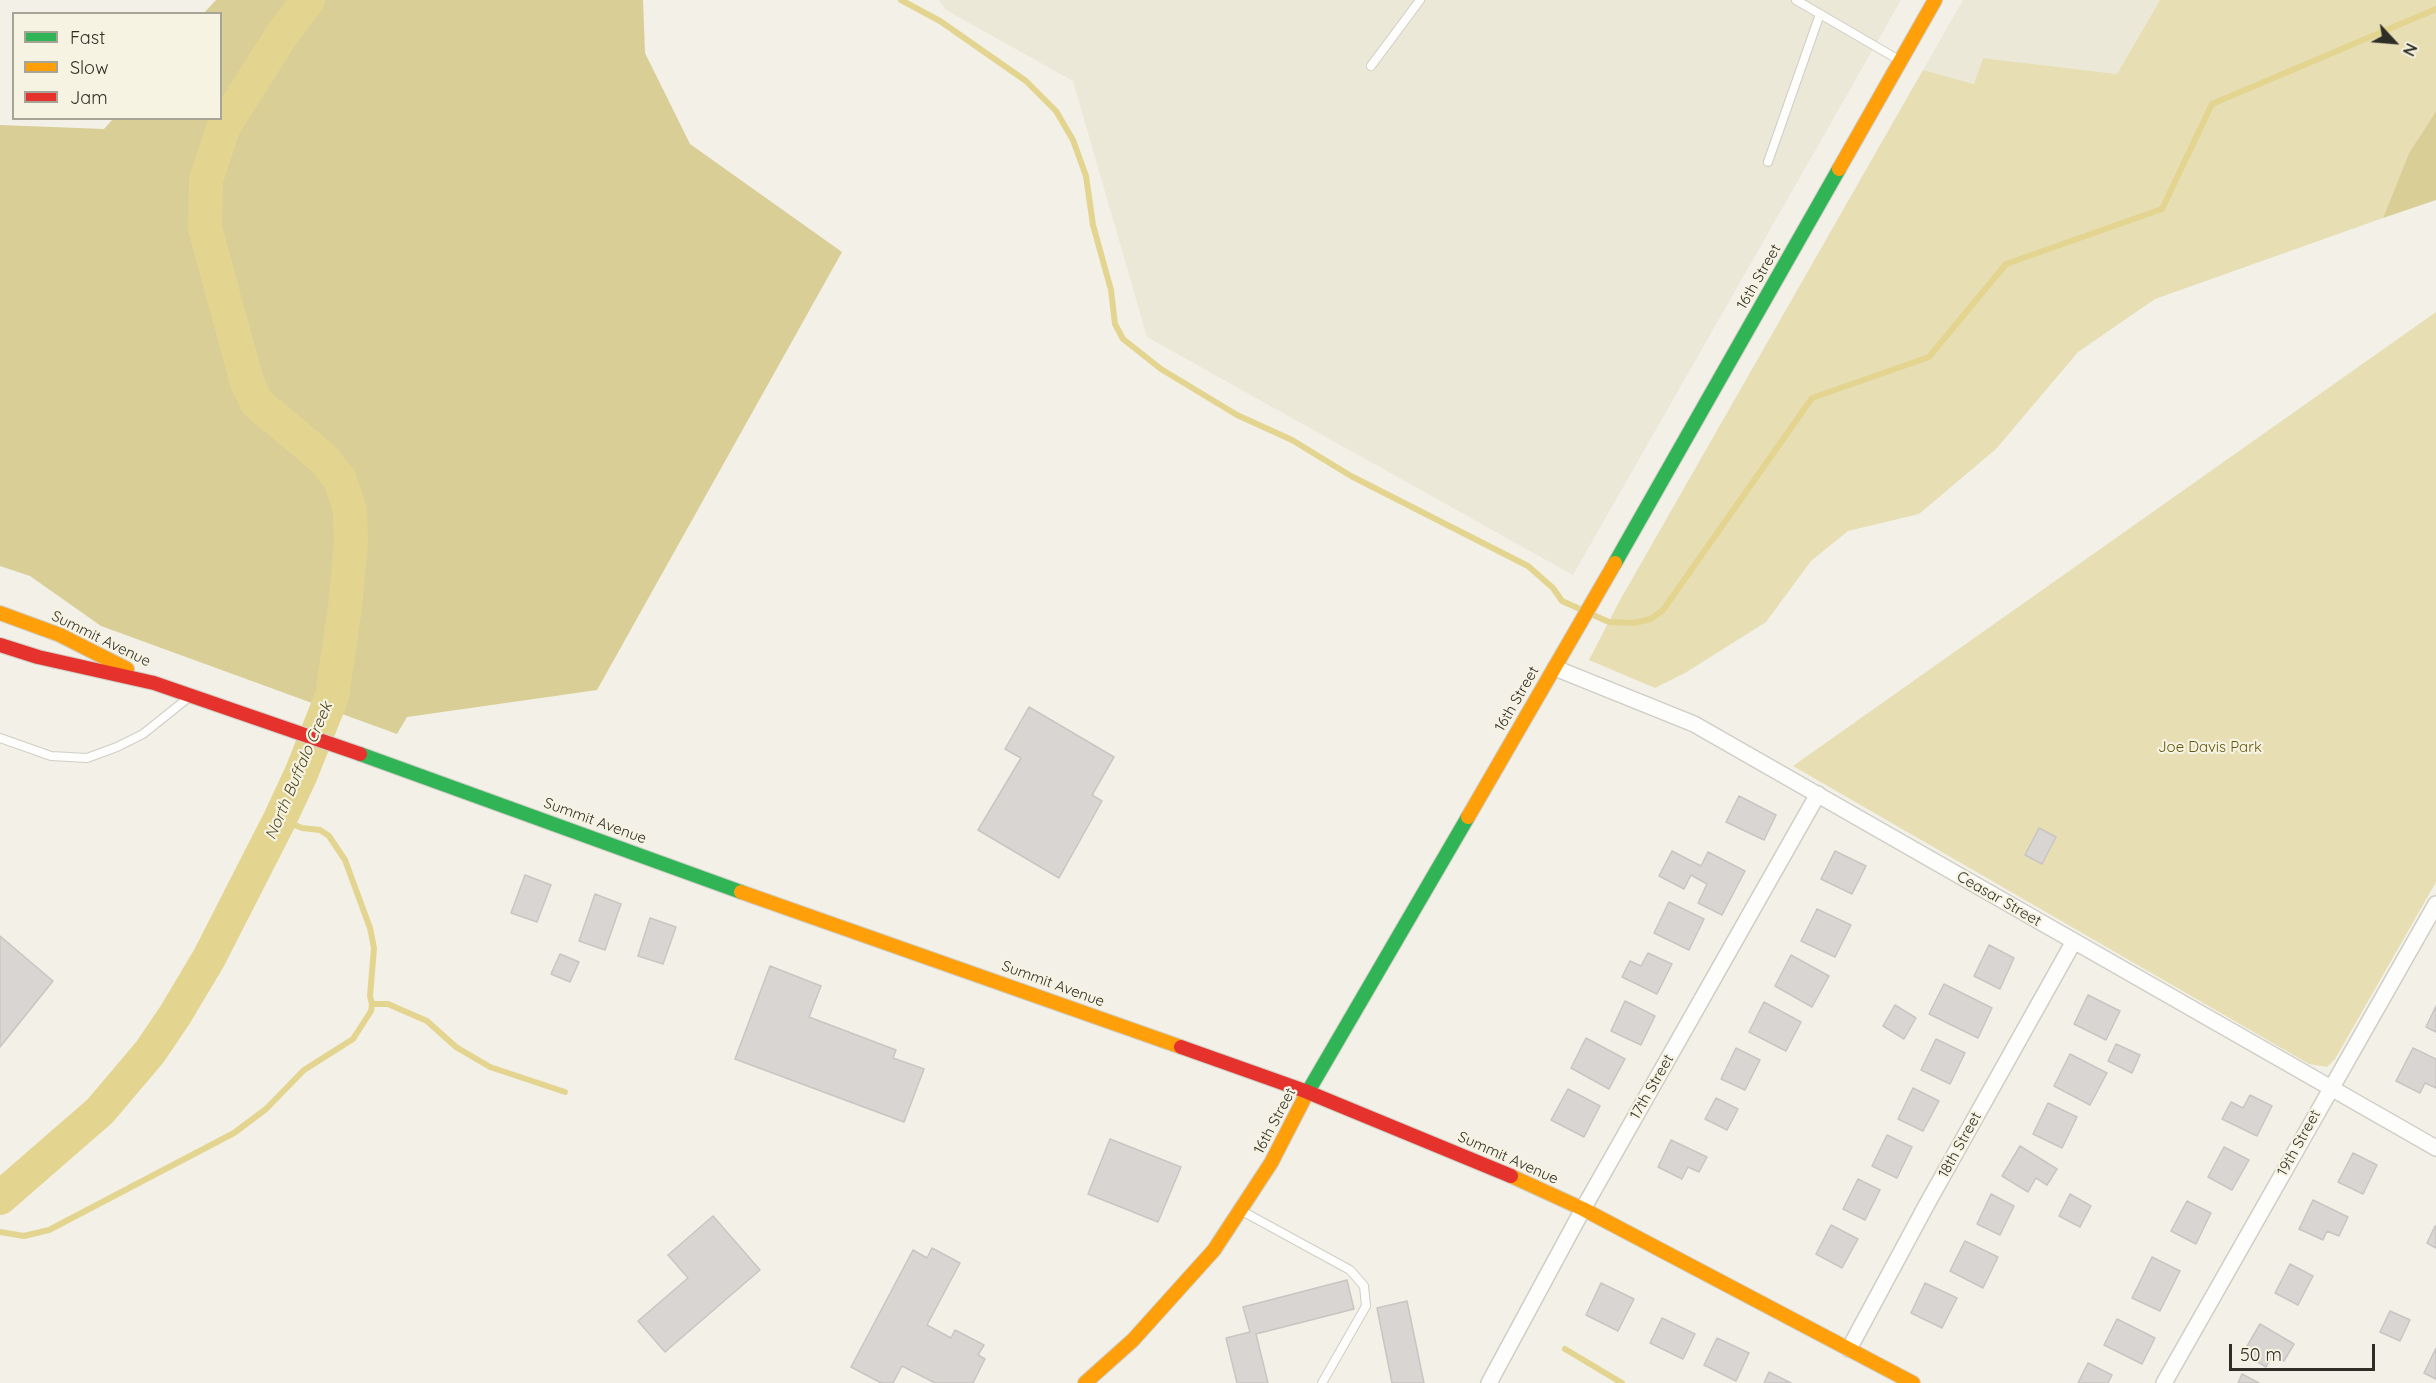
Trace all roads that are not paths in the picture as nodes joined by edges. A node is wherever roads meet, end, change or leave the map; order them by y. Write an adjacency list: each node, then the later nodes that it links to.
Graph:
1 (1420, 0): 6 (lane)
2 (1796, 0): 4 (lane)
3 (1935, 0): 5 (main road, 16th Street)
4 (1820, 14): 5 (lane); 7 (lane)
5 (1900, 60): 10 (main road, 16th Street)
6 (1371, 66)
7 (1768, 162)
8 (0, 613): 11 (main road, Summit Avenue)
9 (0, 645): 11 (main road, Summit Avenue)
10 (1555, 668): 14 (street, Ceasar Street); 18 (main road, 16th Street)
11 (154, 683): 12 (main road, Summit Avenue)
12 (191, 695): 13 (lane); 18 (main road, Summit Avenue)
13 (0, 738)
14 (1818, 794): 16 (street, Ceasar Street); 20 (street, 17th Street)
15 (2436, 904): 17 (street, 19th Street)
16 (2073, 943): 17 (street, Ceasar Street); 22 (street, 18th Street)
17 (2330, 1089): 19 (street, Ceasar Street); 27 (street, 19th Street)
18 (1308, 1092): 20 (main road, Summit Avenue); 21 (main road, 16th Street)
19 (2436, 1148)
20 (1582, 1209): 22 (main road, Summit Avenue); 25 (street, 17th Street)
21 (1241, 1211): 23 (main road, 16th Street); 24 (lane)
22 (1849, 1349): 26 (main road, Summit Avenue)
23 (1085, 1383)
24 (1322, 1383)
25 (1489, 1383)
26 (1913, 1383)
27 (2164, 1383)

